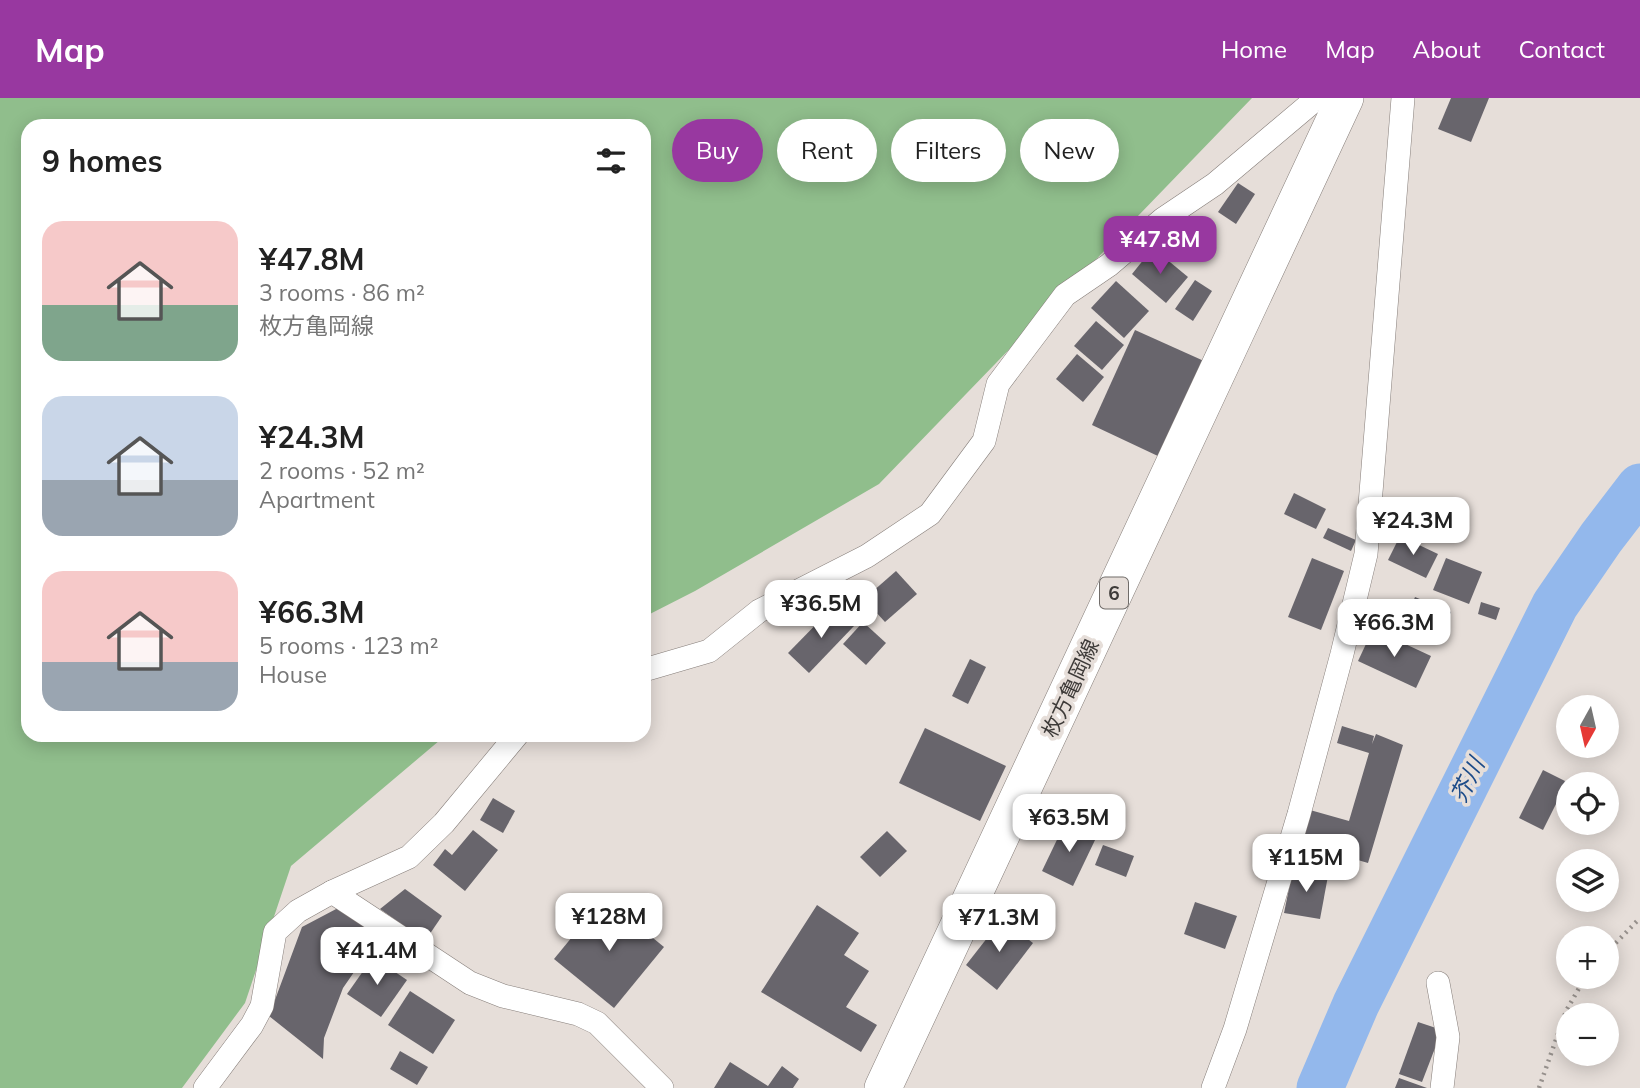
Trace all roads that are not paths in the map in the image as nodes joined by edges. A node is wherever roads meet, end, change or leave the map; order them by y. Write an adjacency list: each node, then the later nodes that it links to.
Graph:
1 (1339, 98): 4 (street)
2 (1345, 98): 10 (main road, 枚方亀岡線 / 6)
3 (1403, 98): 11 (street)
4 (651, 668)
5 (511, 742): 6 (street)
6 (332, 892): 8 (street); 9 (street)
7 (1438, 983): 12 (street)
8 (205, 1088)
9 (662, 1088)
10 (883, 1088)
11 (1213, 1088)
12 (1442, 1088)

